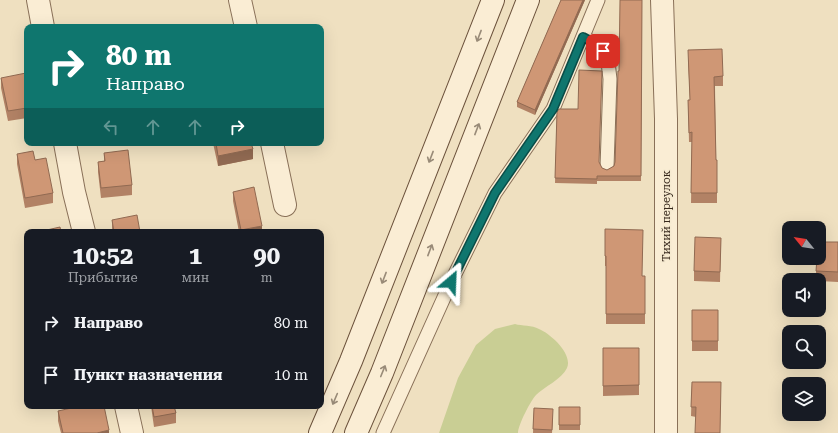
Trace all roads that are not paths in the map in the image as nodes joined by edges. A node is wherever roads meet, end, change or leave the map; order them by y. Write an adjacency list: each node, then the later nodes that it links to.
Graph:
1 (38, 0): 7 (main road)
2 (240, 0): 8 (main road)
3 (493, 0): 17 (main road, one-way to 17)
4 (528, 0): 18 (main road, one-way to 4)
5 (598, 0): 9 (lane)
6 (662, 0): 20 (main road, Тихий переулок)
7 (42, 24)
8 (245, 24)
9 (583, 37): 12 (lane); 19 (lane)
10 (66, 146): 14 (main road)
11 (273, 146): 13 (main road)
12 (607, 167)
13 (285, 205)
14 (83, 229)
15 (127, 409): 16 (main road)
16 (132, 433)
17 (320, 433)
18 (356, 433)
19 (383, 433)
20 (666, 433)

